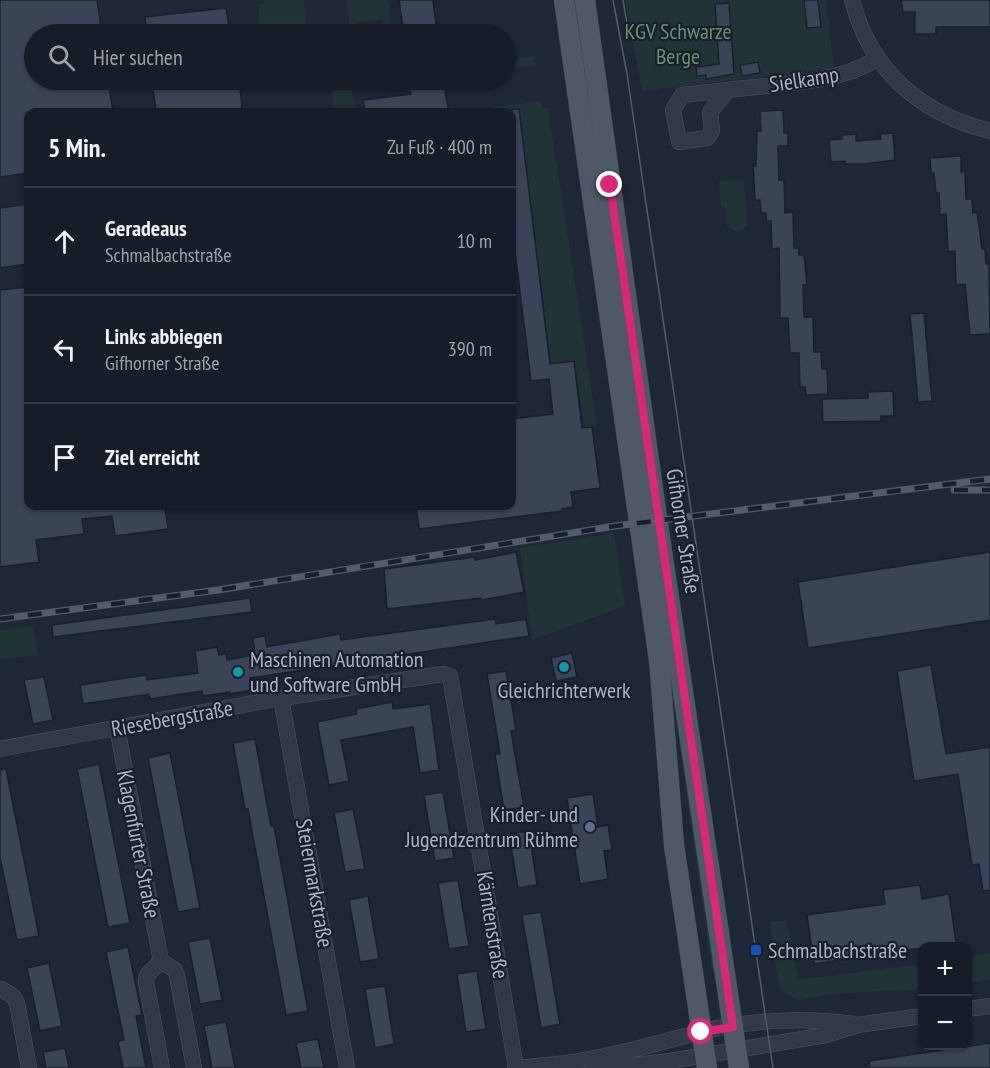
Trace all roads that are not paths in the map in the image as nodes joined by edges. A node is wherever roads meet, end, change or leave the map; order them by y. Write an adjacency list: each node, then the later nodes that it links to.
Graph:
1 (564, 0): 18 (main road, Gifhorner Straße)
2 (585, 0): 17 (main road, Gifhorner Straße)
3 (852, 0): 4 (street)
4 (876, 59): 5 (street, Sielkamp); 6 (street)
5 (728, 90)
6 (990, 130)
7 (450, 676): 8 (street, Riesebergstraße); 26 (street, Kärntenstraße)
8 (281, 698): 9 (street, Riesebergstraße); 25 (street, Steiermarkstraße)
9 (117, 727): 10 (street, Riesebergstraße); 11 (street, Klagenfurter Straße)
10 (0, 749)
11 (161, 961): 23 (street); 24 (street, Klagenfurter Straße)
12 (0, 987): 22 (street)
13 (990, 1006): 14 (street)
14 (972, 1008)
15 (918, 1017): 16 (street)
16 (858, 1025): 17 (street); 19 (street)
17 (733, 1027): 18 (street); 19 (main road, Gifhorner Straße)
18 (701, 1032): 20 (street); 21 (main road, Gifhorner Straße)
19 (738, 1059): 21 (street)
20 (585, 1060): 21 (street); 26 (street)
21 (706, 1061)
22 (29, 1068)
23 (162, 1068)
24 (194, 1068)
25 (347, 1068)
26 (518, 1068)

